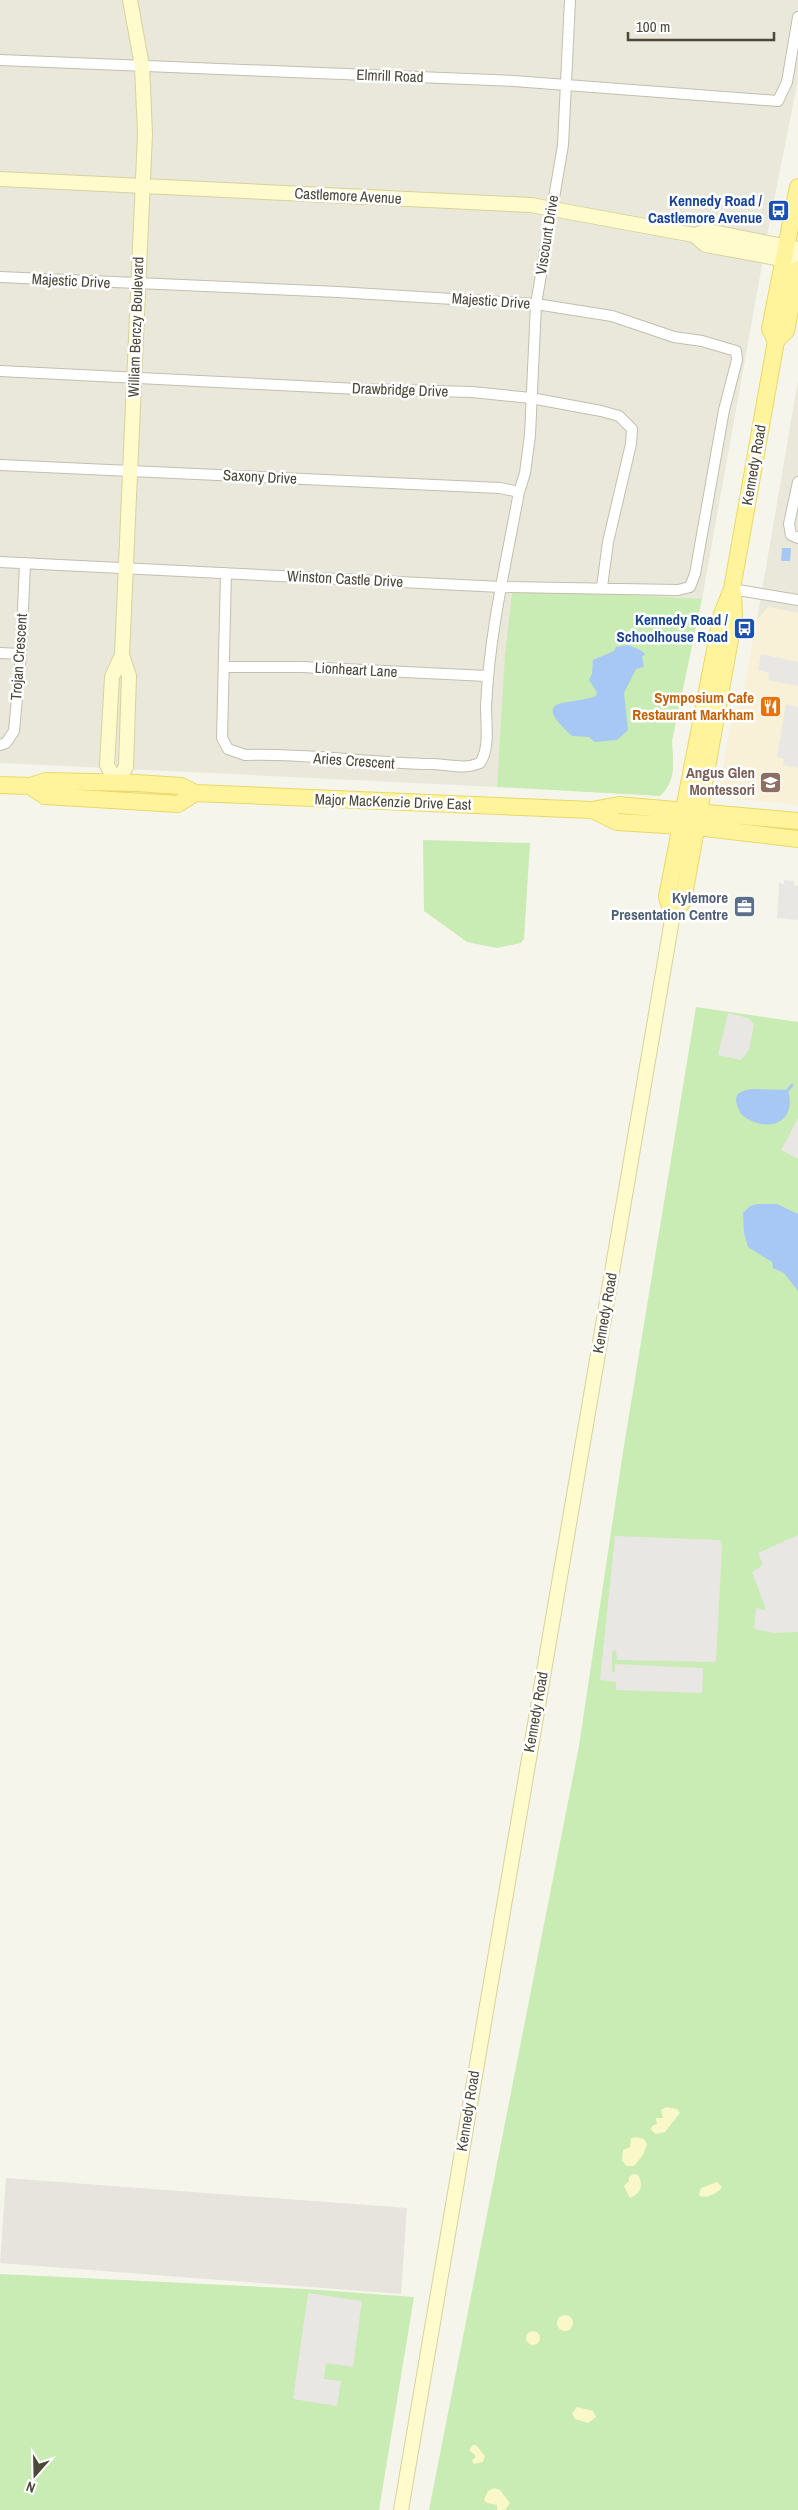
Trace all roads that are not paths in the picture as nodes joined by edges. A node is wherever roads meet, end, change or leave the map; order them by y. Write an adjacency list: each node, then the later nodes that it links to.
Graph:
1 (130, 0): 5 (main road, William Berczy Boulevard)
2 (570, 0): 6 (street, Viscount Drive)
3 (798, 16): 6 (street, Elmrill Road)
4 (0, 60): 5 (street, Elmrill Road)
5 (142, 66): 6 (street, Elmrill Road); 8 (main road, William Berczy Boulevard)
6 (567, 84): 10 (street, Viscount Drive)
7 (0, 179): 8 (main road, Castlemore Avenue)
8 (142, 186): 10 (main road, Castlemore Avenue); 14 (main road, William Berczy Boulevard)
9 (798, 187): 11 (main road, Kennedy Road)
10 (552, 207): 11 (main road, Castlemore Avenue); 15 (street, Viscount Drive)
11 (791, 254): 16 (main road, Kennedy Road)
12 (798, 269): 16 (main road, Kennedy Road)
13 (0, 277): 14 (street, Majestic Drive)
14 (138, 284): 15 (street, Majestic Drive); 18 (main road, William Berczy Boulevard)
15 (536, 304): 19 (street, Viscount Drive); 31 (street, Majestic Drive)
16 (776, 341): 32 (main road, Kennedy Road)
17 (0, 371): 18 (street, Drawbridge Drive)
18 (135, 377): 19 (street, Drawbridge Drive); 21 (main road, William Berczy Boulevard)
19 (531, 398): 23 (street, Viscount Drive); 30 (street, Drawbridge Drive)
20 (0, 465): 21 (street, Saxony Drive)
21 (130, 471): 23 (street, Saxony Drive); 27 (main road, William Berczy Boulevard)
22 (798, 482): 24 (street)
23 (519, 492): 29 (street, Viscount Drive)
24 (798, 538)
25 (0, 562): 26 (street, Winston Castle Drive)
26 (26, 563): 27 (street, Winston Castle Drive); 35 (street, Trojan Crescent)
27 (125, 569): 28 (street, Winston Castle Drive); 39 (main road, William Berczy Boulevard)
28 (226, 573): 29 (street, Winston Castle Drive); 36 (street, Aries Crescent)
29 (501, 587): 30 (street, Winston Castle Drive); 37 (street, Aries Crescent)
30 (602, 587): 31 (street, Winston Castle Drive)
31 (690, 587)
32 (732, 589): 33 (street); 43 (main road, Kennedy Road)
33 (798, 600)
34 (0, 653): 35 (street)
35 (21, 654): 38 (street, Trojan Crescent)
36 (224, 667): 37 (street, Lionheart Lane); 37 (street, Aries Crescent)
37 (487, 676)
38 (0, 745)
39 (116, 782): 41 (main road, Major MacKenzie Drive East); 42 (main road, Major MacKenzie Drive East)
40 (0, 785): 41 (main road, Major MacKenzie Drive East)
41 (30, 786): 42 (main road, Major MacKenzie Drive East)
42 (195, 793): 43 (main road, Major MacKenzie Drive East)
43 (691, 819): 44 (main road, Major MacKenzie Drive East); 45 (main road, Major MacKenzie Drive East); 46 (main road, Kennedy Road)
44 (798, 821)
45 (798, 839)
46 (673, 914): 47 (main road, Kennedy Road)
47 (401, 2510)

